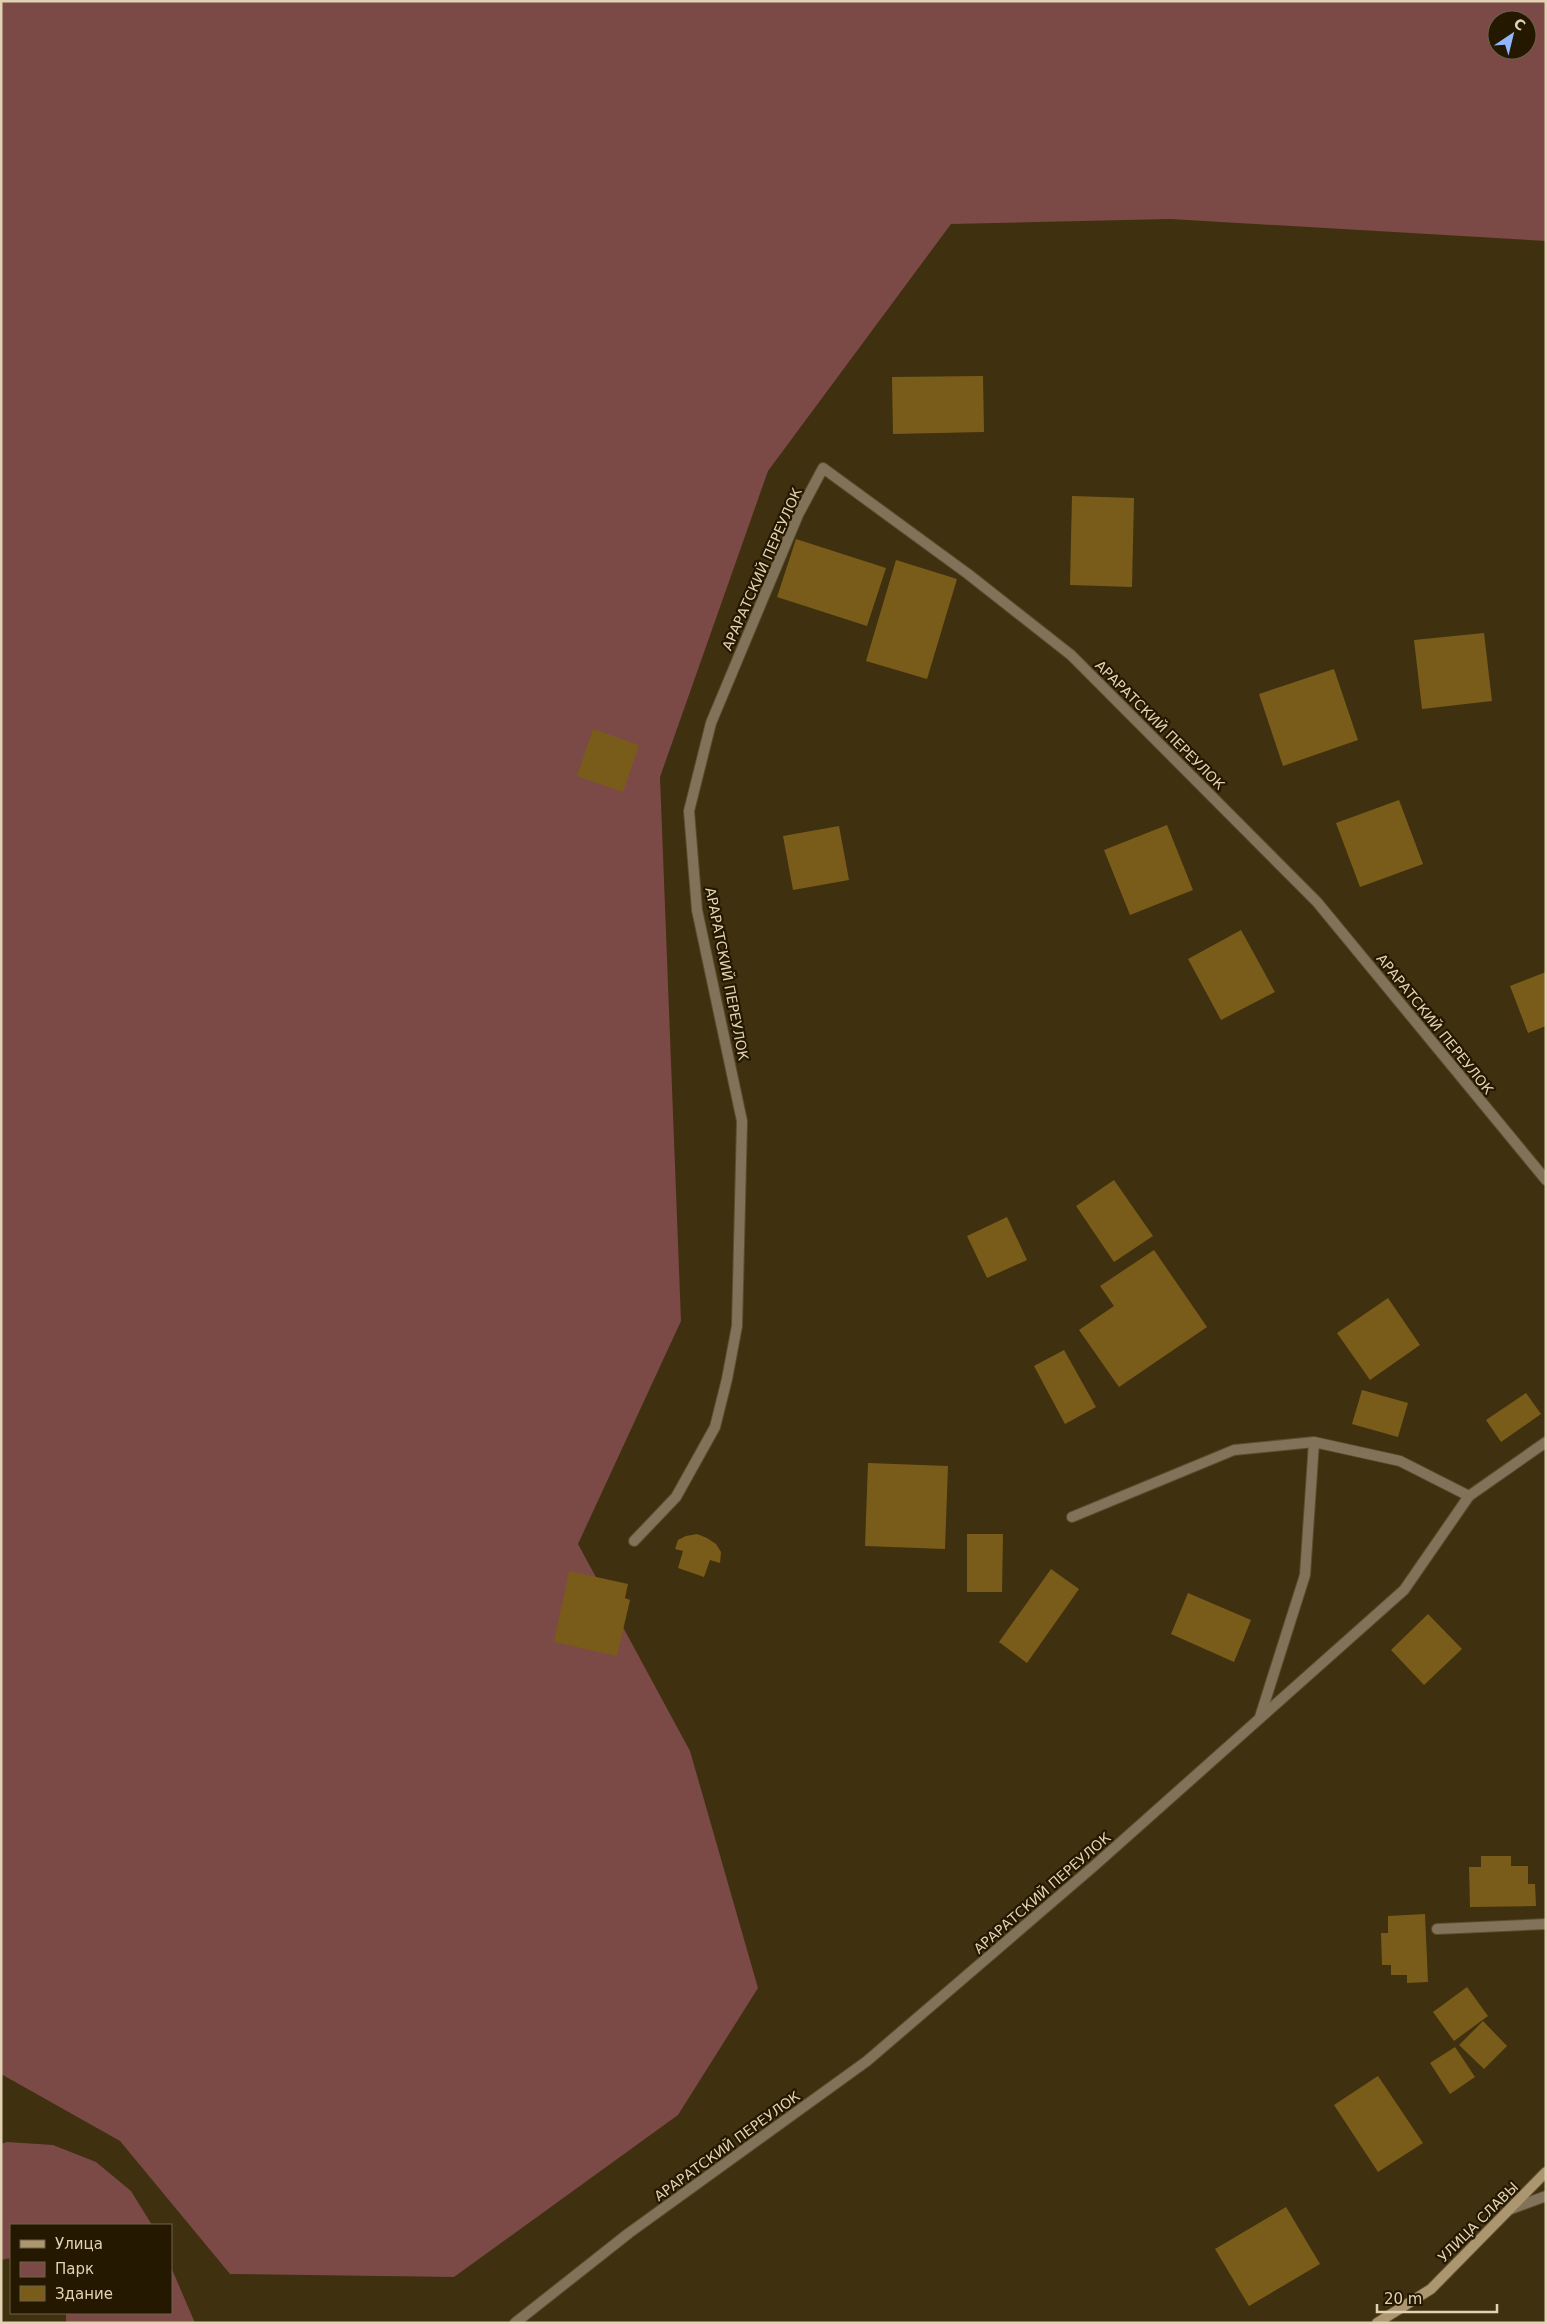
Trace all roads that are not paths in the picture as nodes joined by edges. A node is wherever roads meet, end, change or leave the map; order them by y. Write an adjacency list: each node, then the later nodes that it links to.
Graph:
1 (1546, 1180): 6 (street, АРАРАТСКИЙ ПЕРЕУЛОК)
2 (1314, 1442): 4 (street); 5 (street); 7 (street)
3 (1546, 1442): 4 (street, АРАРАТСКИЙ ПЕРЕУЛОК)
4 (1469, 1496): 7 (street, АРАРАТСКИЙ ПЕРЕУЛОК)
5 (1072, 1517)
6 (634, 1541)
7 (1260, 1717): 13 (street, АРАРАТСКИЙ ПЕРЕУЛОК)
8 (1546, 1924): 9 (street)
9 (1437, 1929)
10 (1546, 2172): 12 (street, УЛИЦА СЛАВЫ)
11 (1546, 2196): 12 (street)
12 (1511, 2209): 14 (street, УЛИЦА СЛАВЫ)
13 (515, 2323)
14 (1378, 2323)

